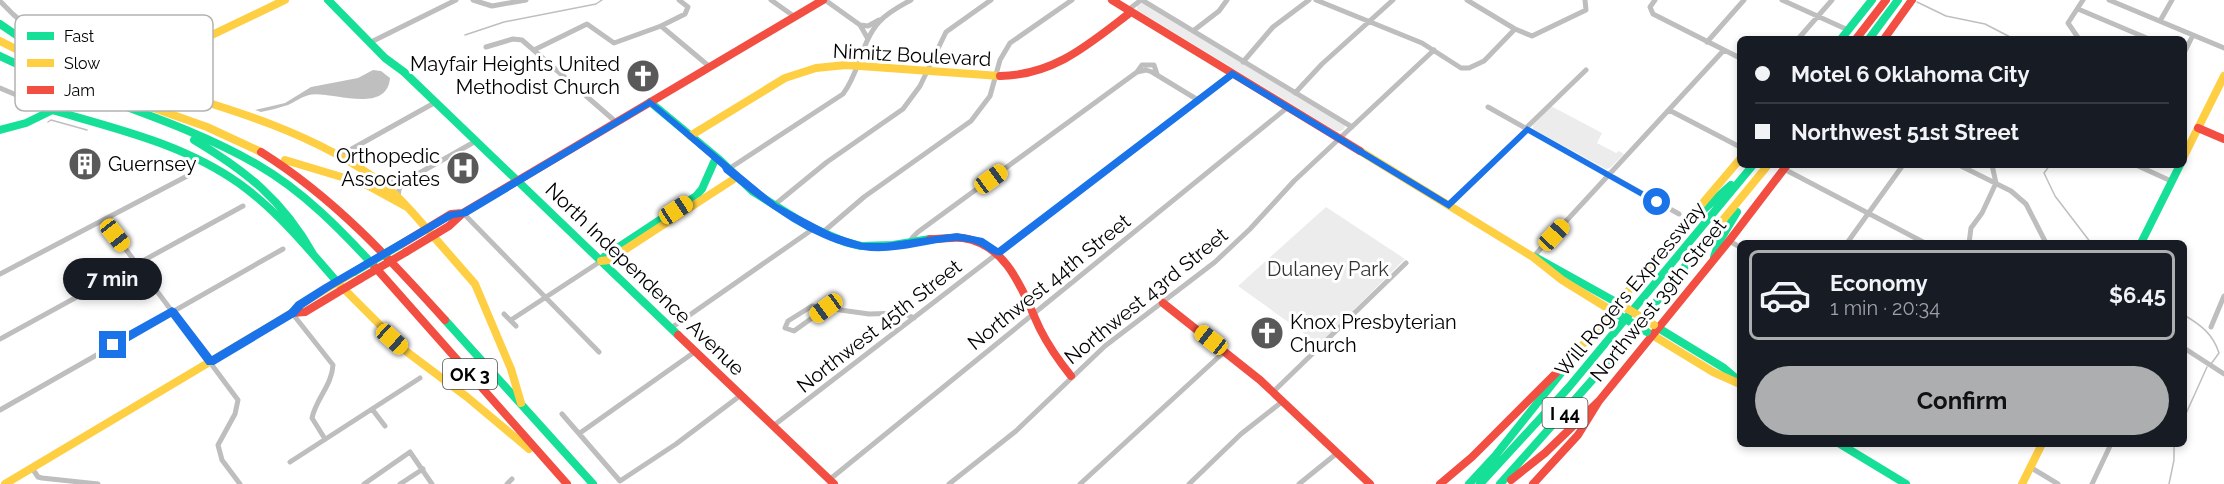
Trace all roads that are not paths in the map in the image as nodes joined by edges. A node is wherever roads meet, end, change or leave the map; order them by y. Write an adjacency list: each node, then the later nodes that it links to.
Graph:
1 (285, 0): 47 (main road)
2 (328, 0): 59 (main road, North Independence Avenue)
3 (456, 0): 59 (street)
4 (473, 0): 5 (street)
5 (526, 0)
6 (679, 0): 42 (street)
7 (771, 0): 37 (street)
8 (824, 0): 37 (main road); 41 (street)
9 (911, 0): 35 (street)
10 (992, 0): 74 (street)
11 (1072, 0): 78 (street)
12 (1112, 0): 33 (main road)
13 (1142, 0): 33 (street); 45 (street)
14 (1227, 0): 45 (street)
15 (1309, 0): 69 (street)
16 (1316, 0): 38 (street)
17 (1393, 0): 38 (street)
18 (1467, 0): 43 (street)
19 (1585, 0): 43 (street)
20 (1744, 0): 58 (street)
21 (1782, 0): 36 (street)
22 (1832, 0): 36 (street)
23 (1872, 0): 44 (main road)
24 (1886, 0): 51 (main road)
25 (1898, 0): 52 (main road)
26 (1912, 0): 53 (main road)
27 (2083, 0): 32 (street)
28 (2109, 0): 39 (street)
29 (2172, 0): 39 (street)
30 (0, 1): 34 (street)
31 (1654, 1): 58 (street)
32 (2078, 9): 54 (street); 55 (street)
33 (1129, 11): 76 (main road); 78 (main road, Nimitz Boulevard)
34 (15, 16)
35 (886, 16): 41 (street); 56 (street)
36 (1818, 16): 44 (street); 49 (street)
37 (795, 17): 72 (main road)
38 (1371, 20): 66 (street); 81 (street)
39 (2160, 21): 48 (street)
40 (0, 24): 46 (main road, OK 3)
41 (860, 25): 56 (street)
42 (662, 26): 64 (street); 72 (street)
43 (1515, 29): 66 (street)
44 (1848, 30): 50 (main road)
45 (1193, 31): 69 (street)
46 (15, 34)
47 (213, 34)
48 (2193, 35): 61 (street); 62 (street)
49 (1801, 36)
50 (1843, 36)
51 (1858, 36)
52 (1871, 36)
53 (1886, 36)
54 (2077, 36)
55 (2142, 36)
56 (868, 40): 71 (street)
57 (0, 41): 63 (main road)
58 (1707, 42): 65 (street)
59 (369, 43): 84 (main road, North Independence Avenue)
60 (486, 46): 64 (street)
61 (2187, 46)
62 (2224, 48)
63 (15, 49)
64 (534, 50): 94 (street)
65 (1724, 50): 68 (street); 89 (street)
66 (1434, 51): 96 (street, Northwest 43rd Street)
67 (0, 56): 70 (main road, OK 3)
68 (1737, 56)
69 (1243, 62): 81 (street)
70 (15, 63)
71 (858, 66): 74 (main road, Nimitz Boulevard); 100 (main road, Nimitz Boulevard); 120 (street)
72 (710, 67): 85 (main road)
73 (1586, 70): 97 (street)
74 (927, 71): 78 (main road, Nimitz Boulevard); 131 (street)
75 (1137, 72): 77 (street); 77 (street); 150 (street)
76 (1232, 73): 83 (street, Northwest 45th Street); 87 (main road)
77 (1157, 74): 83 (street)
78 (996, 76): 142 (street)
79 (2224, 76): 98 (main road)
80 (0, 88): 82 (street)
81 (1296, 93): 96 (street)
82 (15, 94)
83 (1198, 100): 153 (street, Northwest 45th Street)
84 (436, 102): 103 (main road, North Independence Avenue); 108 (street)
85 (648, 103): 94 (main road); 100 (main road); 104 (main road)
86 (213, 105): 108 (main road)
87 (1288, 107): 101 (main road); 172 (street, Northwest 44th Street)
88 (1488, 107): 97 (street)
89 (1669, 110): 105 (street); 122 (street)
90 (50, 111): 99 (main road)
91 (55, 111): 154 (main road)
92 (129, 111): 95 (main road, OK 3)
93 (163, 111): 107 (main road, OK 3)
94 (616, 122): 125 (main road)
95 (168, 125): 154 (main road); 209 (main road, OK 3)
96 (1352, 127): 101 (street, Northwest 43rd Street)
97 (1526, 128): 122 (street); 132 (street)
98 (2198, 128): 102 (main road); 106 (main road)
99 (0, 130)
100 (690, 136): 104 (main road)
101 (1340, 139): 132 (main road); 165 (street, Northwest 43rd Street)
102 (2224, 140)
103 (476, 141): 124 (street); 125 (main road, North Independence Avenue)
104 (697, 145): 109 (main road); 120 (main road)
105 (1737, 145)
106 (2187, 150)
107 (263, 153): 134 (main road); 196 (main road, OK 3)
108 (339, 156): 128 (main road)
109 (714, 162): 120 (main road); 157 (main road)
110 (1737, 162): 139 (main road, Northwest 39th Street)
111 (1750, 168): 139 (main road); 229 (main road, Will Rogers Expressway / I 44)
112 (1766, 168): 129 (main road, Will Rogers Expressway / I 44)
113 (1784, 168): 149 (main road, Northwest 39th Street)
114 (1787, 168): 136 (street)
115 (1901, 168): 136 (street)
116 (1965, 168): 127 (street)
117 (1993, 168): 127 (street)
118 (2143, 168): 126 (street)
119 (2178, 168): 126 (main road)
120 (727, 170): 123 (main road)
121 (191, 174): 138 (street)
122 (1609, 175): 137 (street); 155 (street)
123 (737, 177): 131 (main road); 157 (main road)
124 (406, 180): 128 (street); 130 (street)
125 (518, 181): 135 (main road); 157 (main road, North Independence Avenue)
126 (2171, 181): 148 (main road)
127 (1996, 183): 146 (street); 147 (street)
128 (382, 184): 130 (main road)
129 (1750, 187): 156 (main road); 230 (main road, Will Rogers Expressway / I 44)
130 (398, 200): 134 (main road)
131 (773, 206): 141 (main road)
132 (1449, 206): 155 (main road)
133 (243, 207): 159 (street)
134 (407, 207): 140 (main road)
135 (463, 213): 140 (main road); 143 (main road); 164 (street)
136 (1867, 213): 144 (street); 145 (street)
137 (1679, 214): 139 (main road)
138 (104, 220): 159 (street); 160 (street)
139 (1682, 226): 166 (main road, Northwest 39th Street)
140 (427, 229): 143 (main road); 161 (main road, bridge)
141 (813, 229): 142 (main road); 178 (street)
142 (822, 233): 150 (main road)
143 (434, 236): 162 (main road, bridge); 196 (main road)
144 (1849, 240)
145 (1919, 240)
146 (1969, 240)
147 (2044, 240)
148 (2142, 240)
149 (1729, 241): 151 (street); 156 (main road, Northwest 39th Street)
150 (911, 243): 153 (main road)
151 (1737, 246)
152 (283, 249): 168 (street)
153 (998, 253): 172 (main road); 173 (street, Northwest 45th Street)
154 (313, 254): 161 (main road)
155 (1533, 257): 166 (main road); 169 (main road)
156 (1714, 257): 176 (main road, Northwest 39th Street)
157 (602, 261): 164 (street); 178 (main road, North Independence Avenue)
158 (1406, 263): 192 (street)
159 (138, 264): 168 (street); 180 (street)
160 (0, 274)
161 (336, 282): 162 (main road); 170 (main road)
162 (343, 289): 170 (main road); 209 (main road)
163 (2224, 296): 177 (street)
164 (546, 298): 174 (street); 184 (street)
165 (1163, 303): 183 (main road); 188 (street, Northwest 43rd Street)
166 (1621, 305): 169 (main road, Northwest 39th Street); 176 (main road, bridge)
167 (826, 308): 167 (street); 173 (street)
168 (172, 312): 186 (street); 198 (street)
169 (1615, 312): 179 (main road, bridge); 185 (main road, Northwest 39th Street)
170 (292, 313): 186 (main road); 203 (street)
171 (504, 314): 174 (street)
172 (1032, 315): 188 (main road); 213 (street, Northwest 44th Street)
173 (914, 318): 201 (street, Northwest 45th Street)
174 (511, 320): 175 (street)
175 (516, 326)
176 (1656, 326): 179 (main road, Northwest 39th Street); 190 (main road)
177 (2211, 327)
178 (671, 328): 182 (main road, North Independence Avenue)
179 (1649, 334): 191 (main road); 195 (main road, Northwest 39th Street)
180 (0, 339)
181 (2187, 350): 187 (street)
182 (696, 351): 193 (main road, North Independence Avenue); 202 (street)
183 (1225, 351): 192 (main road); 223 (street)
184 (599, 352)
185 (1573, 358): 227 (main road, Northwest 39th Street); 228 (main road)
186 (211, 362): 211 (main road); 216 (street)
187 (2224, 374)
188 (1071, 376): 222 (street, Northwest 43rd Street)
189 (420, 378): 197 (street)
190 (1737, 380)
191 (1737, 382)
192 (1273, 392): 194 (main road)
193 (741, 395): 201 (main road, North Independence Avenue); 202 (street)
194 (1283, 401): 207 (main road); 224 (street)
195 (1599, 401): 231 (main road); 232 (main road, Northwest 39th Street)
196 (522, 406): 221 (main road, OK 3)
197 (372, 409): 200 (street); 203 (street)
198 (0, 410)
199 (562, 414): 202 (street)
200 (385, 426)
201 (773, 426): 213 (main road, North Independence Avenue)
202 (580, 433)
203 (325, 439): 208 (street)
204 (2040, 447): 210 (main road)
205 (2110, 447): 236 (street)
206 (1855, 448): 233 (main road)
207 (1336, 454): 225 (street); 226 (main road)
208 (290, 462)
209 (550, 465): 220 (main road, OK 3)
210 (2030, 467): 234 (main road); 235 (street)
211 (32, 468): 214 (main road); 215 (street)
212 (423, 469): 217 (street); 218 (street); 219 (street)
213 (832, 482)
214 (5, 484)
215 (98, 484)
216 (240, 484)
217 (364, 484)
218 (400, 484)
219 (432, 484)
220 (567, 484)
221 (593, 484)
222 (949, 484)
223 (1080, 484)
224 (1190, 484)
225 (1299, 484)
226 (1370, 484)
227 (1440, 484)
228 (1469, 484)
229 (1480, 484)
230 (1500, 484)
231 (1506, 484)
232 (1533, 484)
233 (1906, 484)
234 (2022, 484)
235 (2058, 484)
236 (2092, 484)

